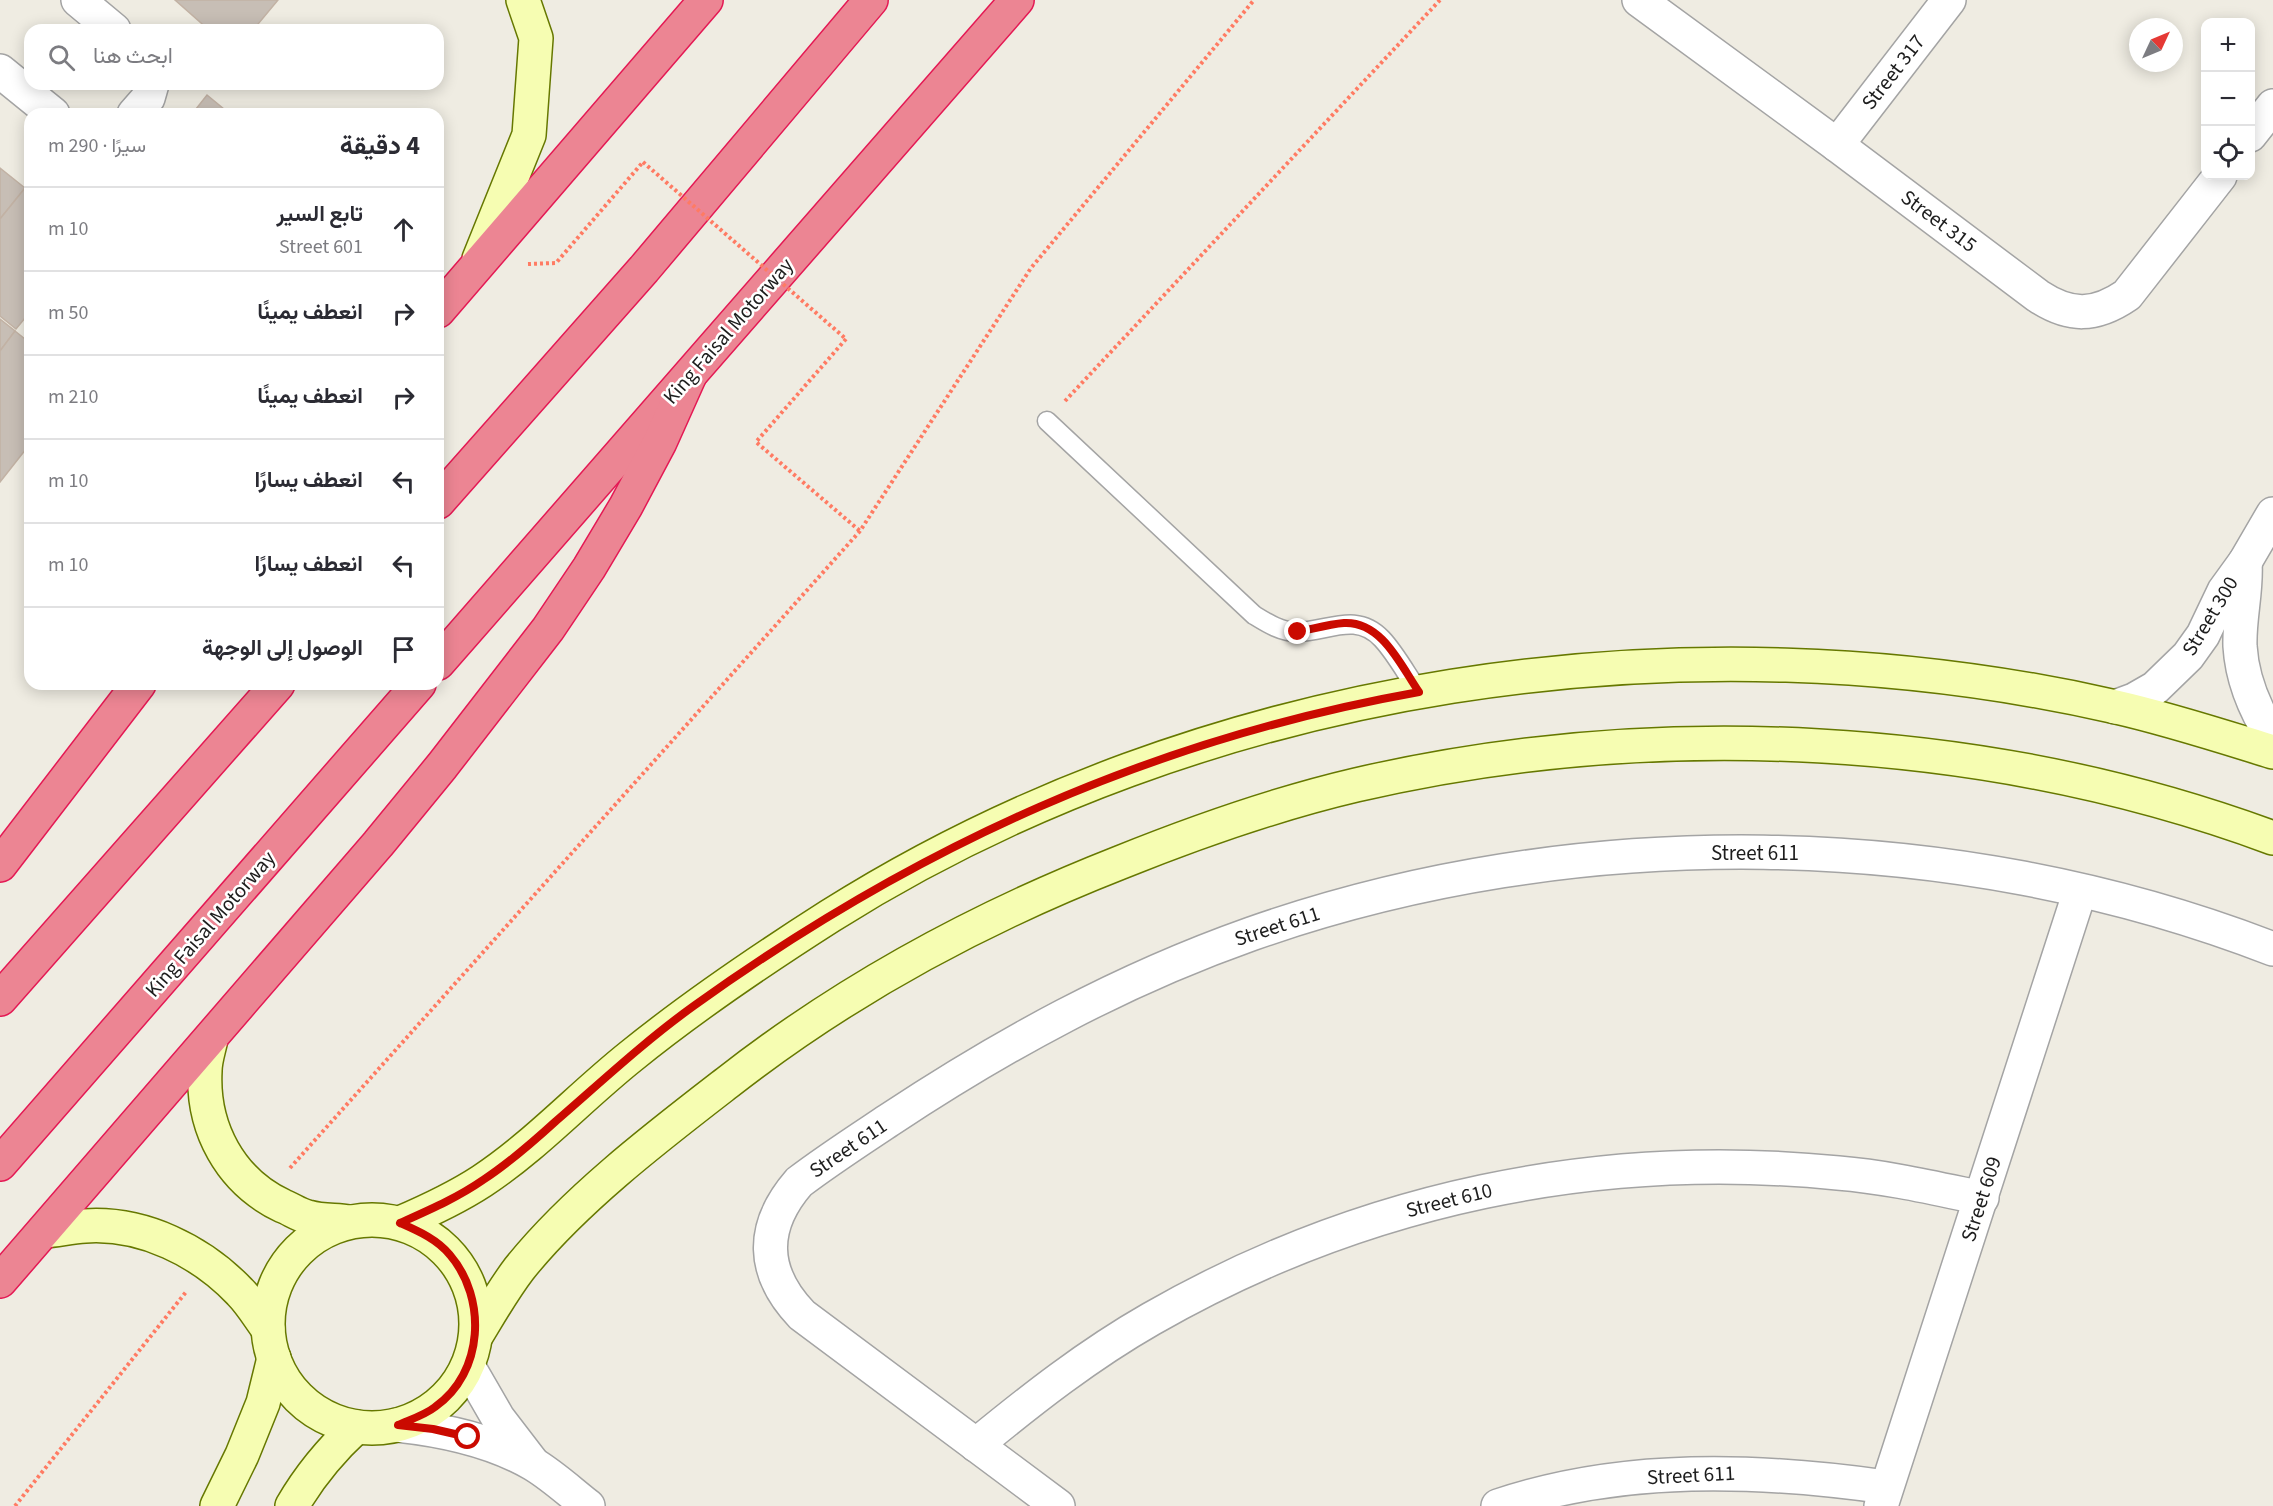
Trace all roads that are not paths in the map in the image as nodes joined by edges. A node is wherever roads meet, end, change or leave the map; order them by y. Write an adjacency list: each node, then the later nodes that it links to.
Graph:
1 (78, 0): 8 (street)
2 (523, 0): 17 (street)
3 (706, 0): 17 (highway)
4 (871, 0): 21 (highway)
5 (1017, 0): 19 (highway, King Faisal Motorway)
6 (1639, 0): 15 (street, Street 315)
7 (1949, 0): 15 (street, Street 317)
8 (107, 24)
9 (0, 71): 12 (street)
10 (150, 90): 13 (street)
11 (2273, 106): 14 (street)
12 (46, 108)
13 (139, 108)
14 (2255, 129)
15 (1837, 145): 16 (street, Street 315)
16 (2217, 180)
17 (478, 264): 18 (highway)
18 (444, 304)
19 (690, 375): 24 (highway, King Faisal Motorway); 37 (highway)
20 (1047, 421): 28 (lane)
21 (444, 495)
22 (2273, 514): 23 (street, Street 300)
23 (2245, 562): 29 (street, Street 300); 30 (street, Street 300)
24 (444, 656)
25 (134, 690): 33 (highway)
26 (273, 690): 36 (highway)
27 (414, 690): 38 (highway, King Faisal Motorway)
28 (1419, 692): 29 (street); 41 (street)
29 (2115, 707): 31 (street)
30 (2273, 738)
31 (2273, 752)
32 (2273, 838): 45 (street)
33 (0, 866)
34 (2080, 891): 35 (street, Street 611); 39 (street, Street 609); 48 (street, Street 611)
35 (2273, 950)
36 (0, 999)
37 (210, 1039): 40 (street); 42 (highway)
38 (0, 1164)
39 (1982, 1198): 48 (street, Street 610); 50 (street, Street 609)
40 (354, 1222): 41 (street); 44 (street)
41 (400, 1223): 45 (street)
42 (44, 1231): 43 (highway); 44 (street)
43 (0, 1281)
44 (271, 1344): 47 (street); 51 (street)
45 (472, 1351): 46 (street); 49 (street)
46 (398, 1425): 47 (street); 49 (street)
47 (356, 1427): 52 (street)
48 (976, 1445): 54 (street, Street 611)
49 (534, 1465): 53 (street)
50 (1883, 1496): 55 (street, Street 611)
51 (217, 1506)
52 (292, 1506)
53 (588, 1506)
54 (1058, 1506)
55 (1498, 1506)

